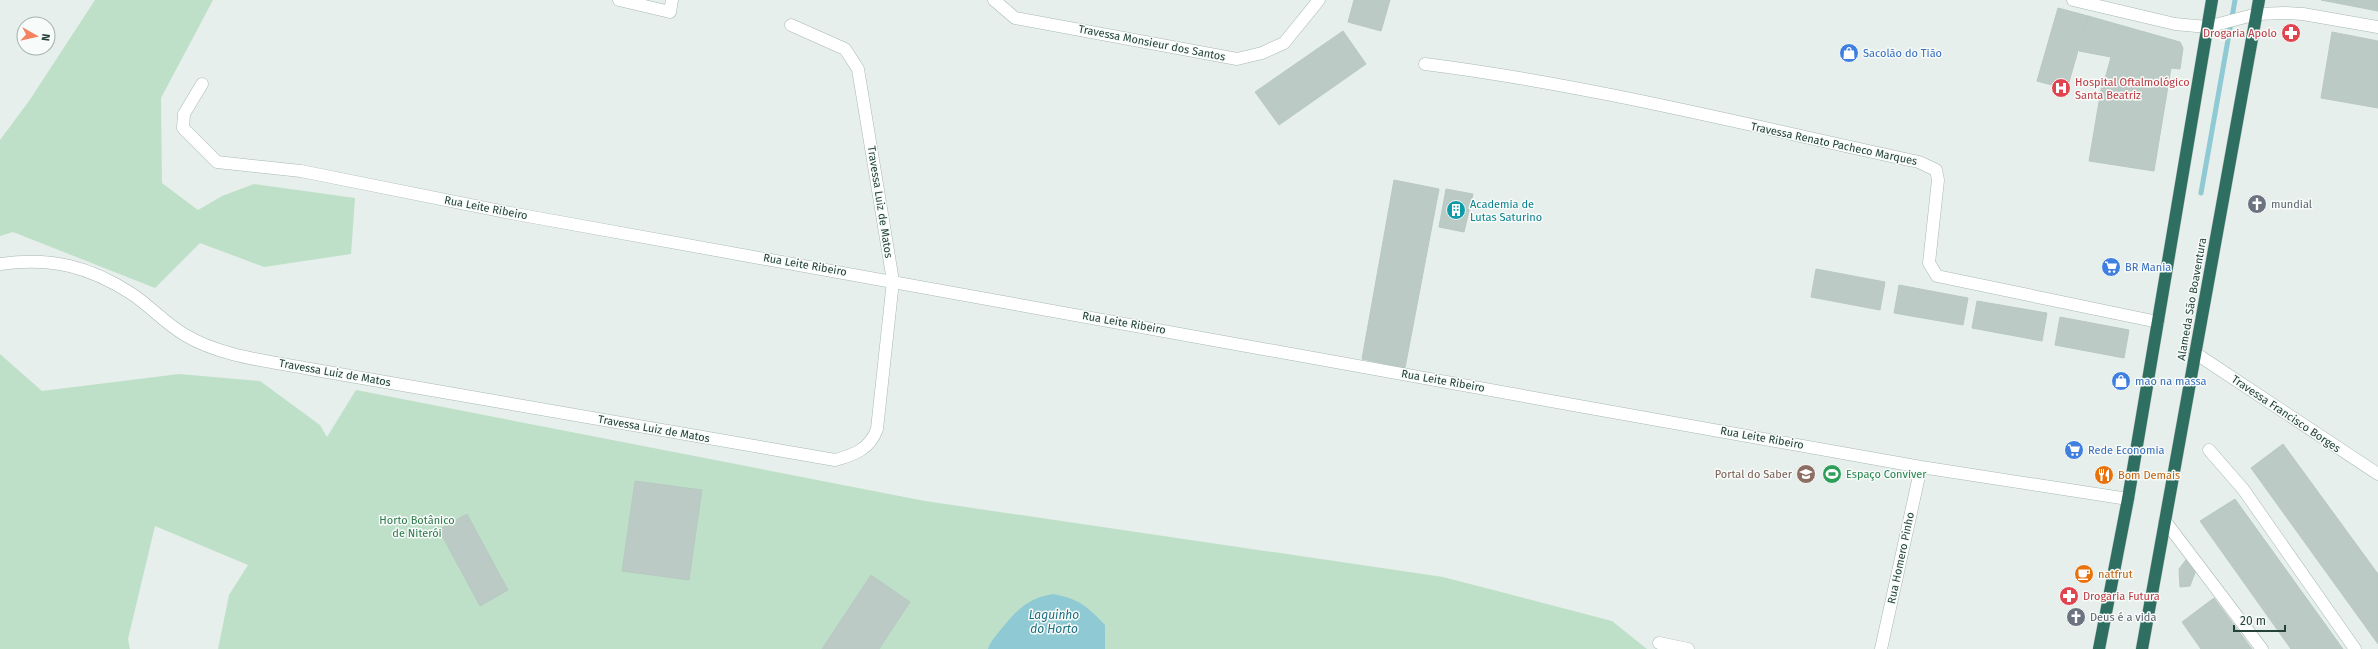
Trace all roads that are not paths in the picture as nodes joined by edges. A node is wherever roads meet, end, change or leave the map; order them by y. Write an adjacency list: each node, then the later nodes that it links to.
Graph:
1 (619, 0): 2 (street)
2 (672, 0)
3 (994, 0): 4 (street, Travessa Monsieur dos Santos)
4 (1319, 0)
5 (2073, 0): 11 (street)
6 (2212, 0): 11 (highway)
7 (2259, 0): 8 (highway, Alameda São Boaventura)
8 (2257, 14): 10 (street); 11 (street); 17 (highway, Alameda São Boaventura)
9 (791, 25): 15 (street, Travessa Luiz de Matos)
10 (2378, 26)
11 (2207, 27): 16 (highway)
12 (1425, 64): 16 (street, Travessa Renato Pacheco Marques)
13 (202, 84): 15 (street, Rua Leite Ribeiro)
14 (0, 264): 15 (street, Travessa Luiz de Matos)
15 (893, 281): 19 (street, Rua Leite Ribeiro)
16 (2158, 322): 21 (highway)
17 (2196, 353): 20 (street, Travessa Francisco Borges); 22 (highway, Alameda São Boaventura)
18 (2210, 450): 29 (street)
19 (1921, 467): 21 (street, Rua Leite Ribeiro); 25 (street, Rua Homero Pinho)
20 (2378, 474)
21 (2128, 499): 26 (highway)
22 (2165, 521): 27 (highway, Alameda São Boaventura); 28 (street)
23 (1659, 643): 24 (street)
24 (1688, 649)
25 (1882, 649)
26 (2099, 649)
27 (2142, 649)
28 (2262, 649)
29 (2355, 649)

